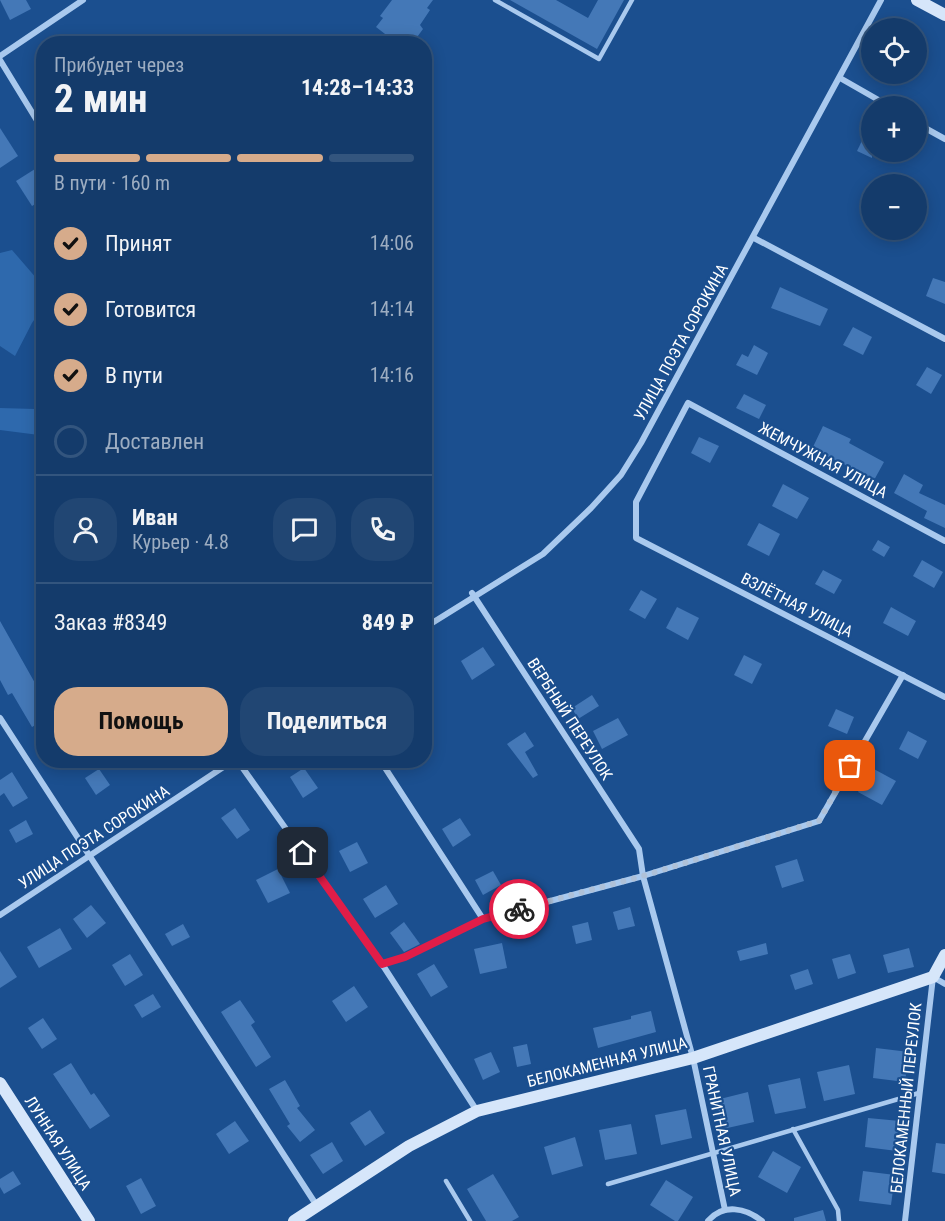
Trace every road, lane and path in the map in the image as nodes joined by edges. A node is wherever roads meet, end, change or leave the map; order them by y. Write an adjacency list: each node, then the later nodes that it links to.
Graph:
1 (83, 0): 7 (street)
2 (495, 0): 3 (lane)
3 (632, 0)
4 (882, 0): 8 (street, УЛИЦА ПОЭТА СОРОКИНА)
5 (917, 0): 6 (street)
6 (945, 15)
7 (0, 58): 10 (street)
8 (840, 78): 9 (street); 13 (street, УЛИЦА ПОЭТА СОРОКИНА)
9 (872, 96)
10 (36, 119)
11 (927, 129): 12 (street)
12 (945, 139)
13 (754, 238): 14 (street); 17 (street, УЛИЦА ПОЭТА СОРОКИНА)
14 (945, 339)
15 (688, 403): 16 (street, ЖЕМЧУЖНАЯ УЛИЦА); 19 (street, ВЗЛЁТНАЯ УЛИЦА)
16 (945, 541)
17 (462, 603): 18 (street, УЛИЦА ПОЭТА СОРОКИНА); 26 (street, ВЕРБНЫЙ ПЕРЕУЛОК)
18 (432, 623)
19 (903, 675): 20 (street, ВЗЛЁТНАЯ УЛИЦА); 26 (street)
20 (945, 697)
21 (0, 718): 25 (street)
22 (223, 768): 25 (street, УЛИЦА ПОЭТА СОРОКИНА)
23 (241, 768): 30 (street)
24 (385, 768): 28 (street)
25 (90, 856): 27 (street, УЛИЦА ПОЭТА СОРОКИНА); 41 (street)
26 (643, 876): 28 (street); 33 (street, ГРАНИТНАЯ УЛИЦА)
27 (0, 915)
28 (483, 919): 30 (street)
29 (945, 955): 31 (street)
30 (382, 964): 36 (street)
31 (933, 977): 32 (street); 33 (street, БЕЛОКАМЕННАЯ УЛИЦА); 35 (street, БЕЛОКАМЕННЫЙ ПЕРЕУЛОК)
32 (945, 984)
33 (693, 1058): 36 (street, БЕЛОКАМЕННАЯ УЛИЦА); 38 (street, ГРАНИТНАЯ УЛИЦА)
34 (0, 1083): 43 (street, ЛУННАЯ УЛИЦА)
35 (919, 1093): 37 (lane); 49 (street, БЕЛОКАМЕННЫЙ ПЕРЕУЛОК)
36 (477, 1111): 41 (street, БЕЛОКАМЕННАЯ УЛИЦА)
37 (793, 1130): 38 (lane); 48 (lane)
38 (713, 1153): 40 (lane); 42 (street, ГРАНИТНАЯ УЛИЦА)
39 (447, 1181): 45 (lane)
40 (608, 1184)
41 (317, 1206): 44 (street, БЕЛОКАМЕННАЯ УЛИЦА)
42 (724, 1210): 46 (street, ГРАНИТНАЯ УЛИЦА); 47 (street, ГРАНИТНАЯ УЛИЦА)
43 (89, 1221)
44 (294, 1221)
45 (470, 1221)
46 (708, 1221)
47 (762, 1221)
48 (839, 1221)
49 (905, 1221)

